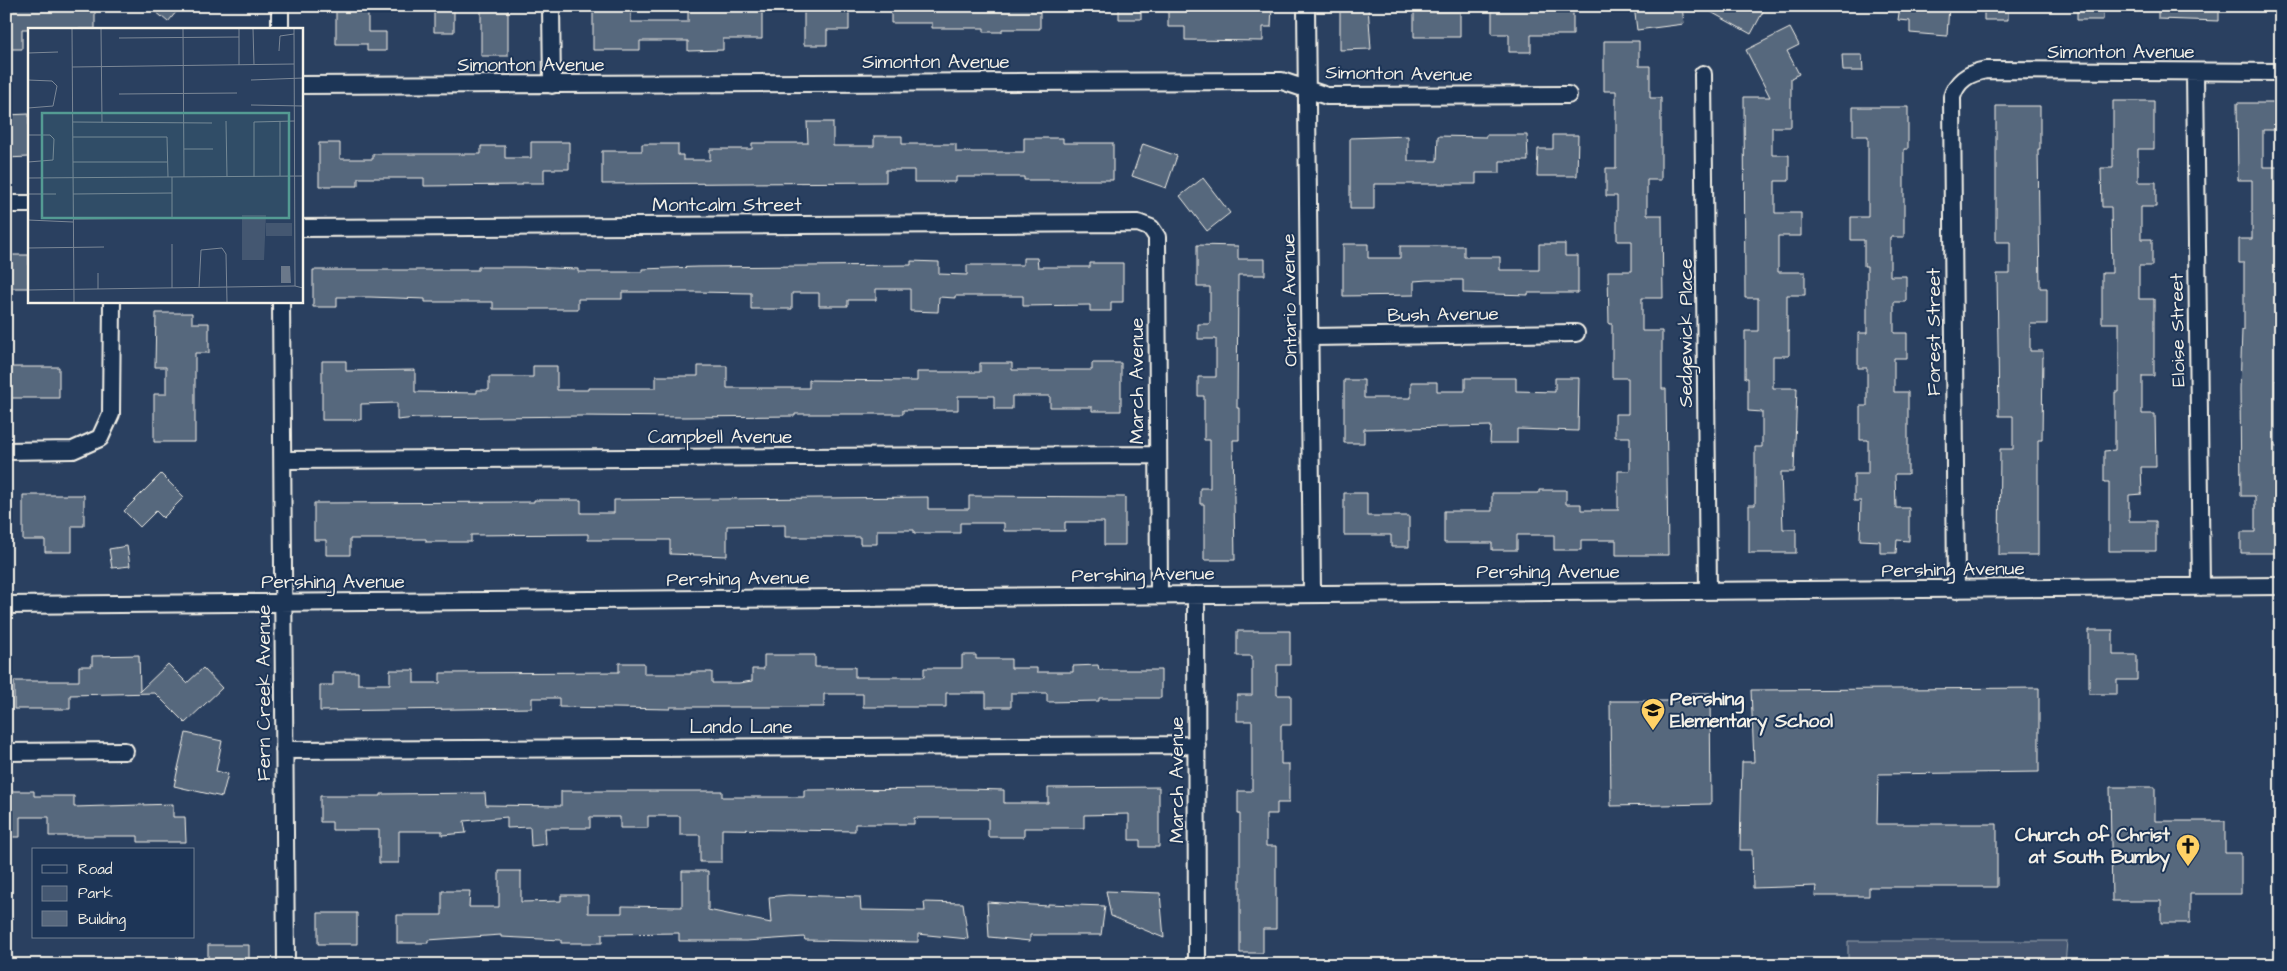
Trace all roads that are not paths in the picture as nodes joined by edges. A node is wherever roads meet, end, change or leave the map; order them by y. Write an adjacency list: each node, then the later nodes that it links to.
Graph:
1 (280, 6): 4 (street)
2 (551, 6): 9 (street)
3 (1306, 6): 11 (street, Ontario Avenue)
4 (280, 28)
5 (2195, 72): 6 (street, Simonton Avenue); 8 (street, Simonton Avenue); 25 (street, Eloise Street)
6 (2281, 72)
7 (1704, 74): 27 (street, Sedgewick Place)
8 (1963, 79): 26 (street, Forest Street)
9 (552, 84): 10 (street, Simonton Avenue); 11 (street, Simonton Avenue)
10 (302, 85)
11 (1307, 89): 12 (street, Simonton Avenue); 20 (street, Ontario Avenue)
12 (1568, 95)
13 (6, 204): 14 (street)
14 (28, 204)
15 (302, 228): 16 (street, Montcalm Street)
16 (1151, 228): 22 (street, March Avenue)
17 (112, 302): 21 (street)
18 (281, 302): 23 (street, Fern Creek Avenue)
19 (1576, 333): 20 (street, Bush Avenue)
20 (1311, 337): 28 (street, Ontario Avenue)
21 (6, 451)
22 (1158, 455): 23 (street, Campbell Avenue); 29 (street, March Avenue)
23 (282, 460): 31 (street, Fern Creek Avenue)
24 (2281, 586): 25 (street, Pershing Avenue)
25 (2201, 587): 26 (street, Pershing Avenue)
26 (1956, 590): 27 (street, Pershing Avenue)
27 (1708, 591): 28 (street, Pershing Avenue)
28 (1312, 593): 30 (street, Pershing Avenue)
29 (1159, 595): 30 (street, Pershing Avenue); 31 (street, Pershing Avenue)
30 (1196, 595): 33 (street, March Avenue)
31 (284, 603): 32 (street, Pershing Avenue); 34 (street, Fern Creek Avenue)
32 (6, 605)
33 (1197, 745): 34 (street, Lando Lane); 38 (street, March Avenue)
34 (284, 750): 37 (street, Fern Creek Avenue)
35 (125, 751): 36 (street)
36 (6, 752)
37 (286, 965)
38 (1197, 965)

